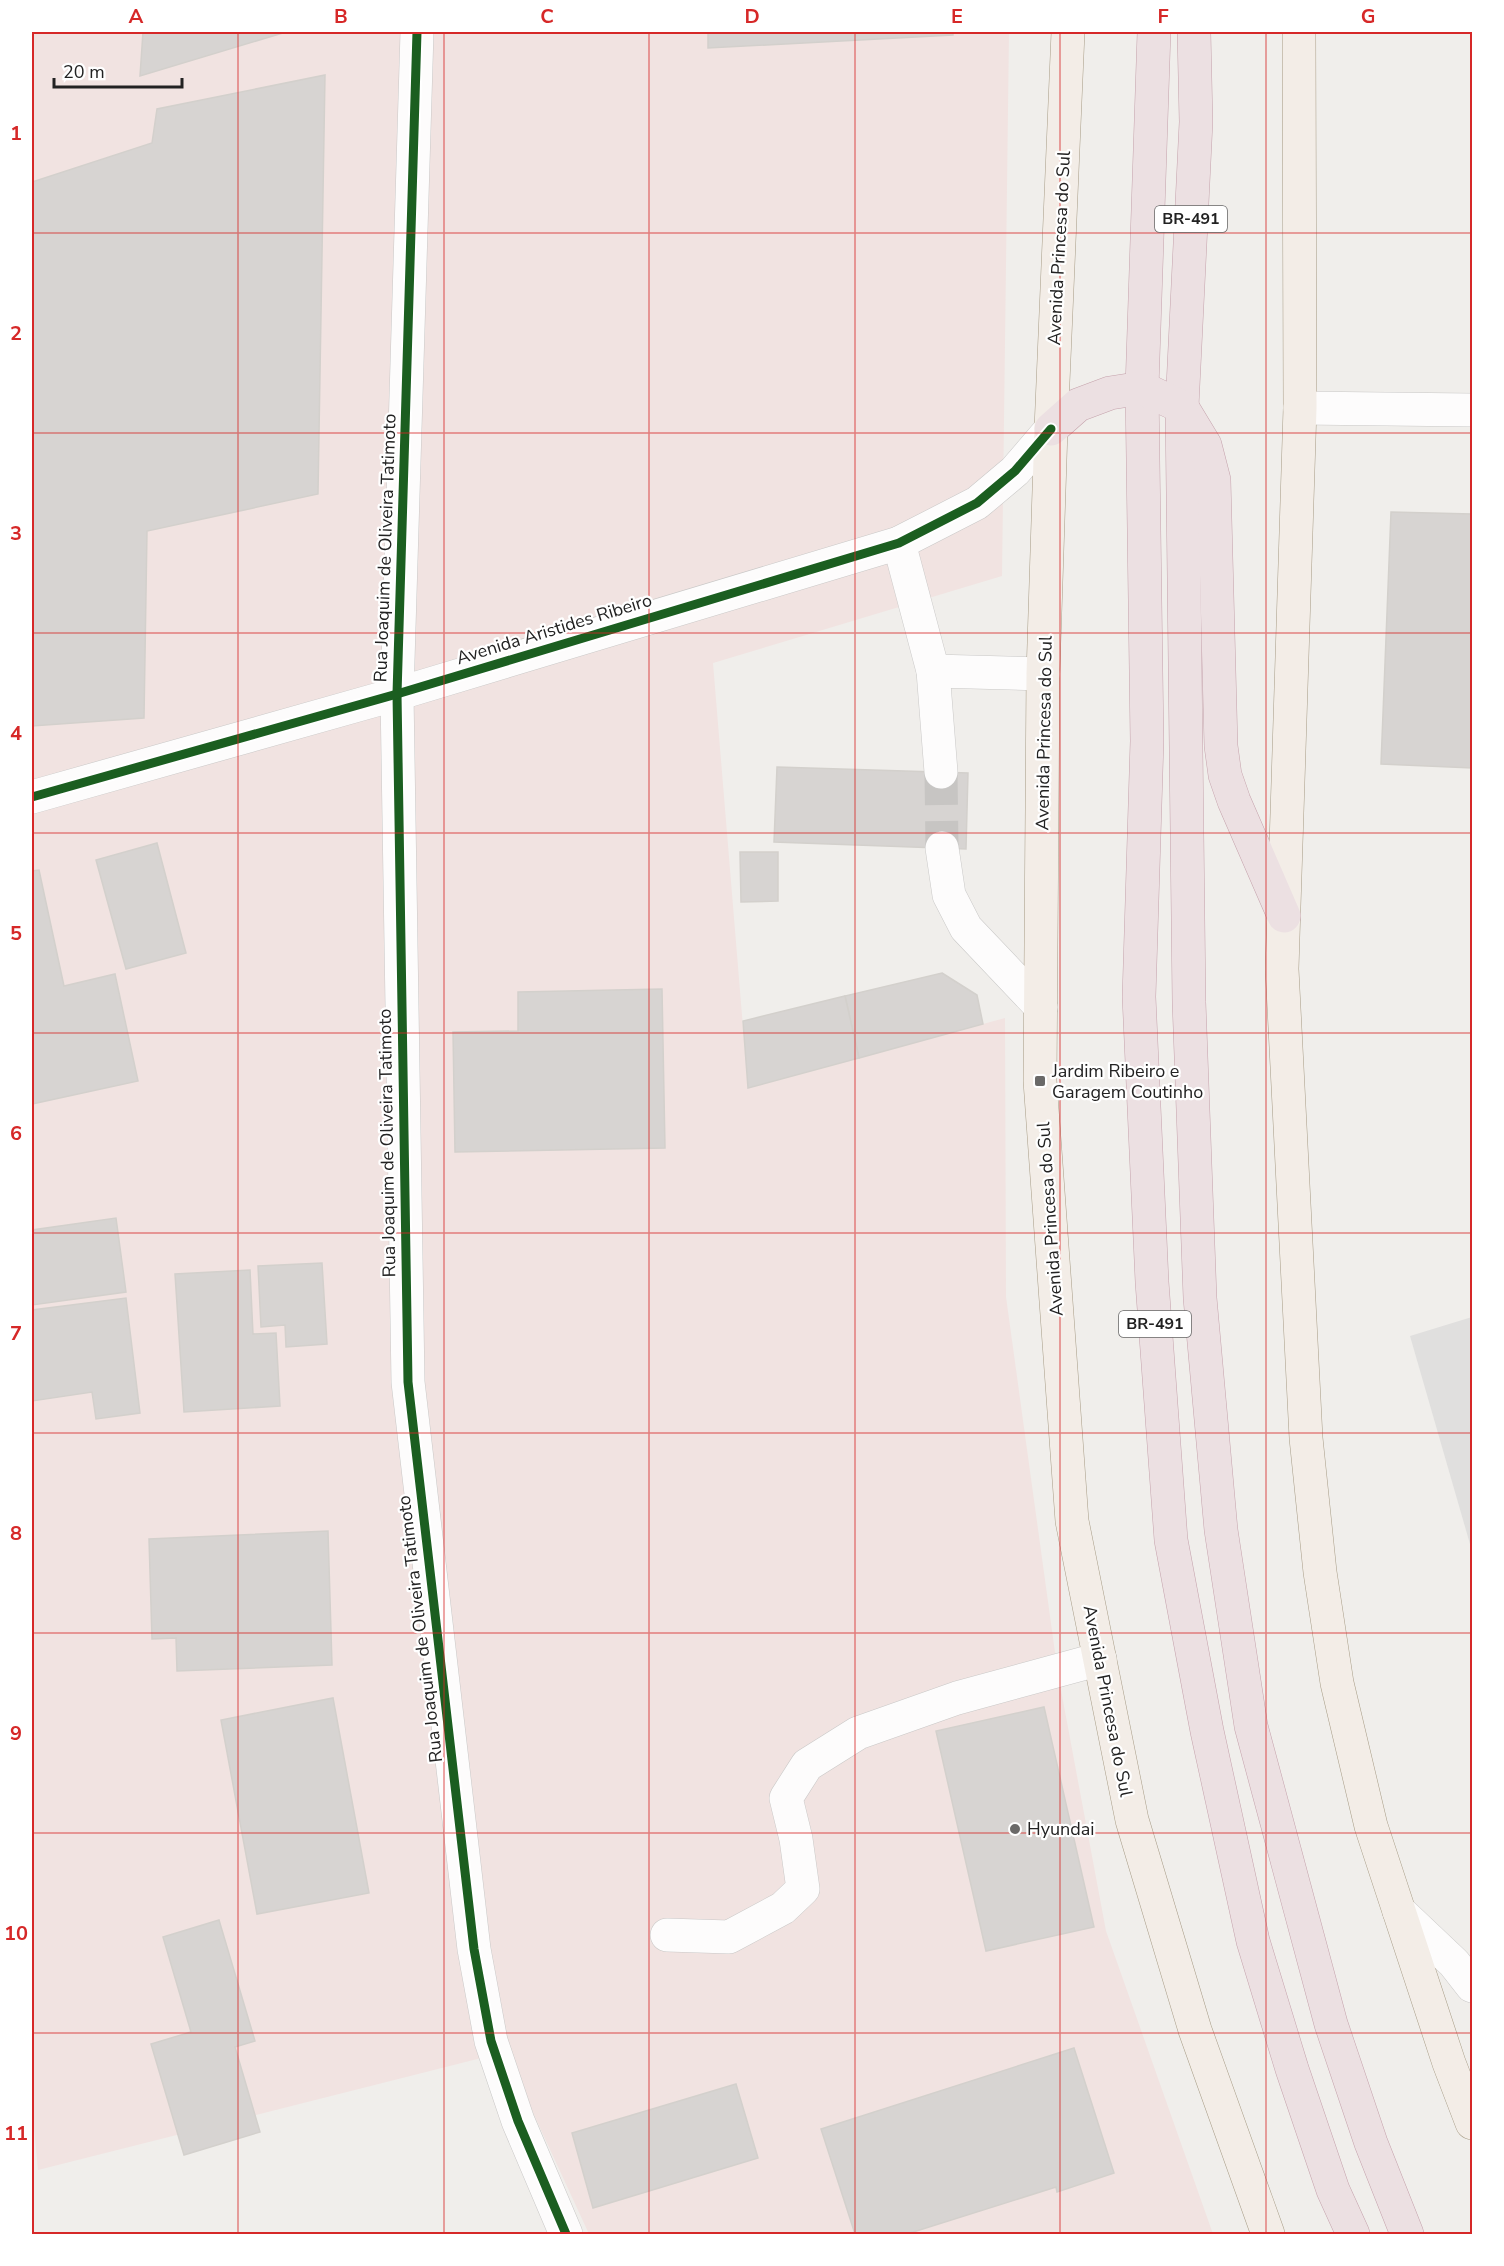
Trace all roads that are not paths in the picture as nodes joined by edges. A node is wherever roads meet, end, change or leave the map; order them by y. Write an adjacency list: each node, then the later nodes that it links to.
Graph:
1 (417, 32): 16 (street, Rua Joaquim de Oliveira Tatimoto)
2 (1068, 32): 12 (main road, Avenida Princesa do Sul)
3 (1154, 32): 8 (highway, BR-491)
4 (1194, 32): 7 (highway, BR-491)
5 (1216, 32): 7 (highway)
6 (1299, 32): 10 (main road)
7 (1196, 122): 9 (highway, BR-491)
8 (1142, 388): 9 (highway); 12 (highway); 29 (highway, BR-491)
9 (1182, 407): 20 (highway); 30 (highway, BR-491)
10 (1300, 408): 11 (street); 20 (main road)
11 (1473, 410)
12 (1051, 429): 13 (street, Avenida Aristides Ribeiro); 15 (main road, Avenida Princesa do Sul)
13 (899, 543): 14 (street); 16 (street, Avenida Aristides Ribeiro)
14 (933, 671): 15 (street); 17 (street)
15 (1043, 674): 21 (main road, Avenida Princesa do Sul)
16 (397, 694): 18 (street, Avenida Aristides Ribeiro); 27 (street, Rua Joaquim de Oliveira Tatimoto)
17 (940, 772)
18 (32, 797)
19 (942, 848): 21 (street)
20 (1284, 916): 23 (main road)
21 (1041, 1007): 22 (main road, Avenida Princesa do Sul)
22 (1100, 1659): 24 (street); 28 (main road, Avenida Princesa do Sul)
23 (1399, 1911): 25 (street); 26 (main road)
24 (667, 1935)
25 (1473, 1986)
26 (1473, 2123)
27 (566, 2235)
28 (1268, 2235)
29 (1353, 2235)
30 (1407, 2235)

